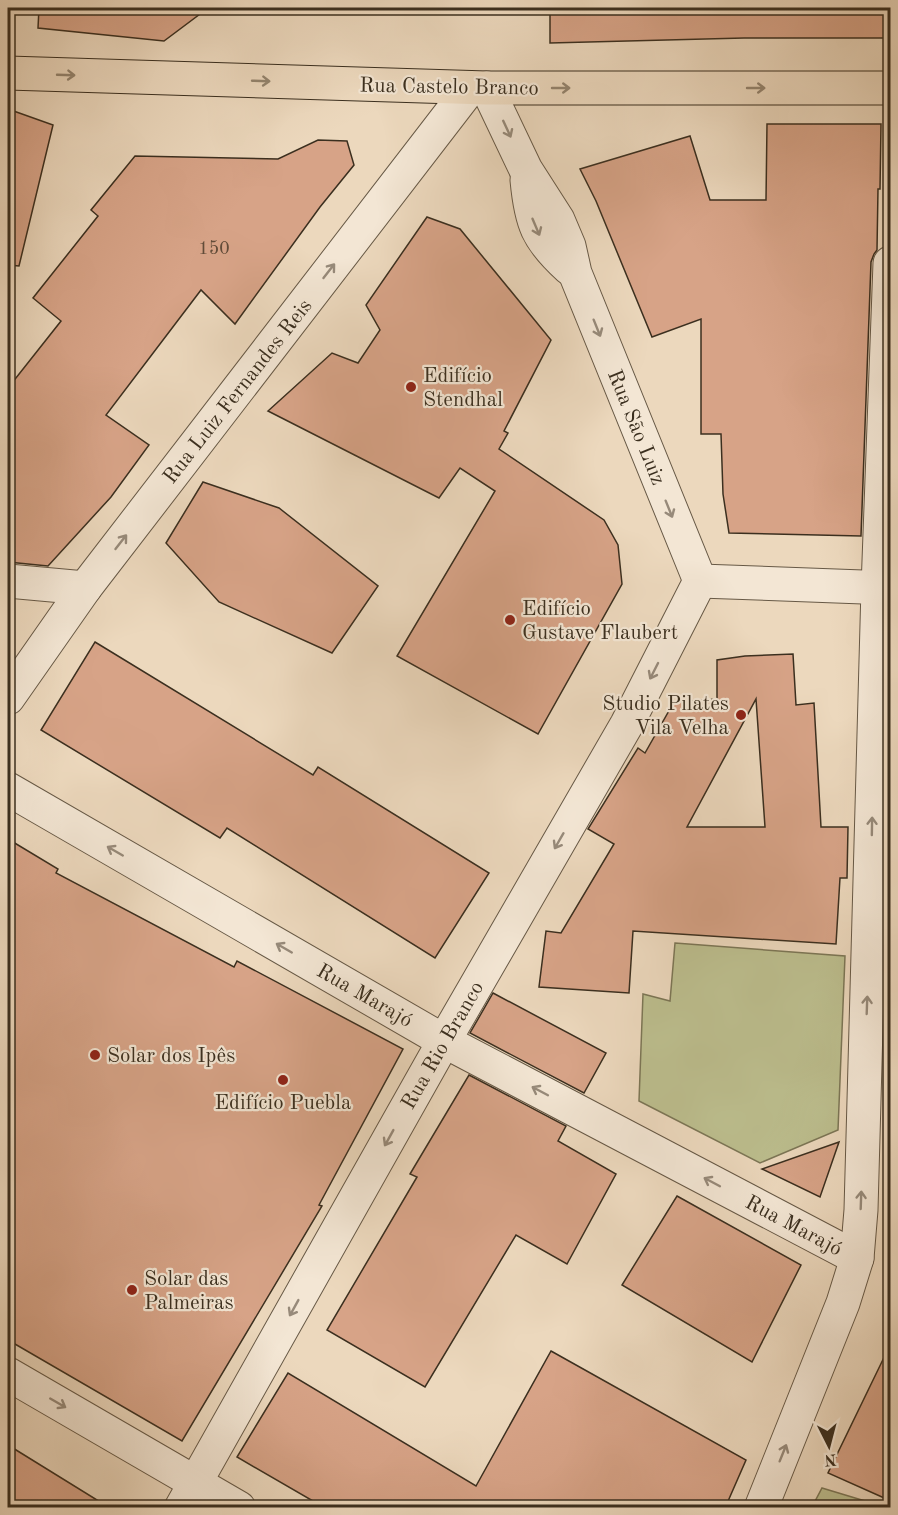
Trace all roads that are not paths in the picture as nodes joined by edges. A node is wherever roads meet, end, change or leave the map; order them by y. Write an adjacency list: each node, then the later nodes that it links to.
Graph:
1 (8, 74): 2 (main road, Rua Castelo Branco, one-way to 2)
2 (479, 88): 3 (main road, Rua Castelo Branco, one-way to 3); 6 (street, Rua São Luiz, one-way to 6); 7 (street, Rua Luiz Fernandes Reis, one-way to 2)
3 (891, 88)
4 (891, 263): 8 (street)
5 (8, 581): 7 (street)
6 (700, 581): 8 (street); 12 (street, Rua Rio Branco, one-way to 12)
7 (85, 588): 9 (street, Rua Luiz Fernandes Reis)
8 (884, 588): 11 (street, one-way to 8)
9 (8, 698)
10 (8, 789): 12 (street, Rua Marajó, one-way to 10)
11 (881, 885): 13 (street, one-way to 11)
12 (444, 1041): 13 (street, Rua Marajó, one-way to 12); 15 (street, Rua Rio Branco, one-way to 15)
13 (857, 1258): 17 (street, one-way to 13)
14 (8, 1374): 15 (street, one-way to 15)
15 (189, 1495): 16 (street)
16 (239, 1508)
17 (760, 1508)

